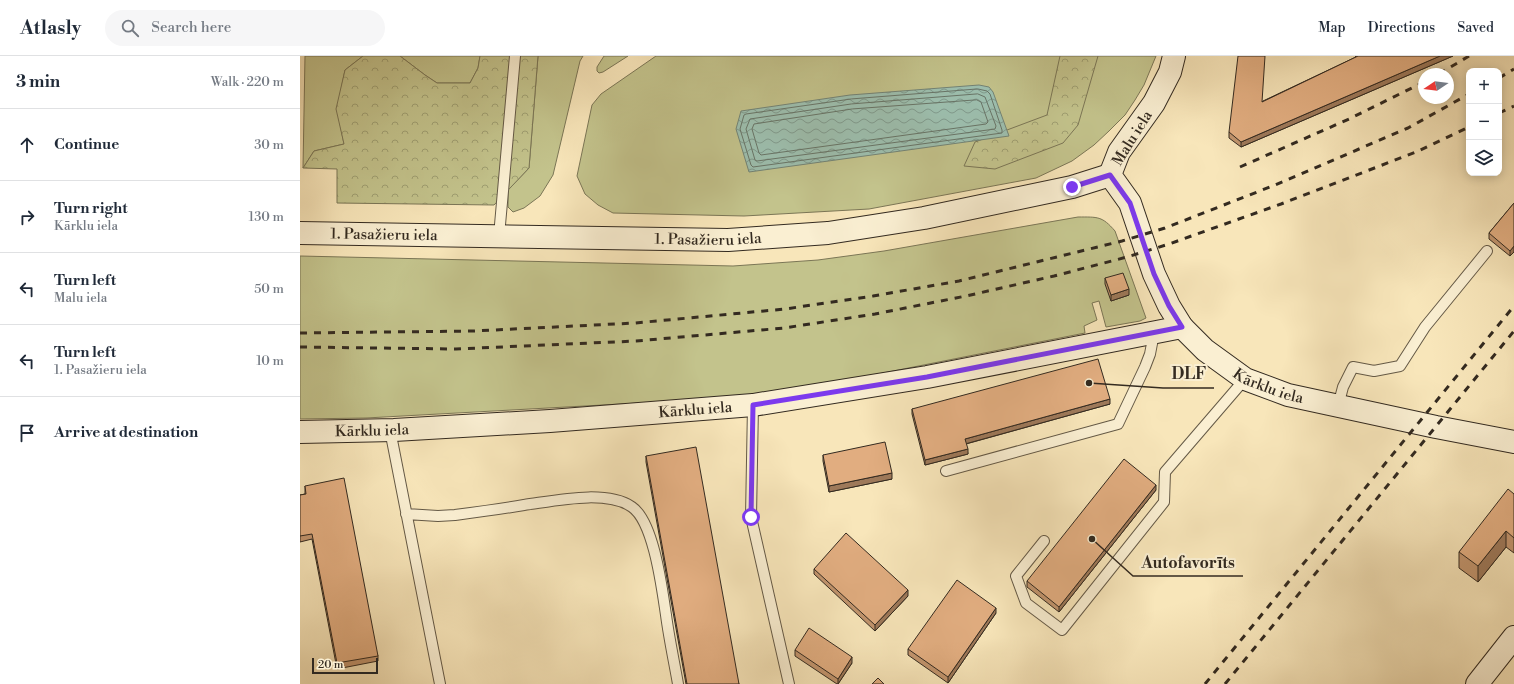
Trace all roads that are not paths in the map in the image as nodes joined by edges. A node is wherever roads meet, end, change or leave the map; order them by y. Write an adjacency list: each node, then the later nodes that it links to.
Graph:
1 (515, 56): 5 (lane)
2 (1174, 56): 3 (street, Malu iela)
3 (1110, 175): 5 (street, 1. Pasažieru iela); 7 (street, Malu iela)
4 (300, 233): 5 (street, 1. Pasažieru iela)
5 (498, 236)
6 (1487, 251): 11 (lane)
7 (1182, 327): 8 (street, Kārklu iela); 9 (street, Kārklu iela)
8 (1154, 333): 10 (street, Kārklu iela); 15 (lane)
9 (1245, 379): 11 (street, Kārklu iela); 17 (lane)
10 (753, 405): 12 (street, Kārklu iela); 21 (lane)
11 (1338, 406): 14 (street, Kārklu iela)
12 (390, 430): 13 (street, Kārklu iela); 16 (lane)
13 (300, 432)
14 (1514, 442)
15 (946, 471)
16 (406, 514): 19 (lane); 20 (lane)
17 (1044, 541)
18 (1514, 637): 22 (street)
19 (440, 684)
20 (678, 684)
21 (789, 684)
22 (1477, 684)

